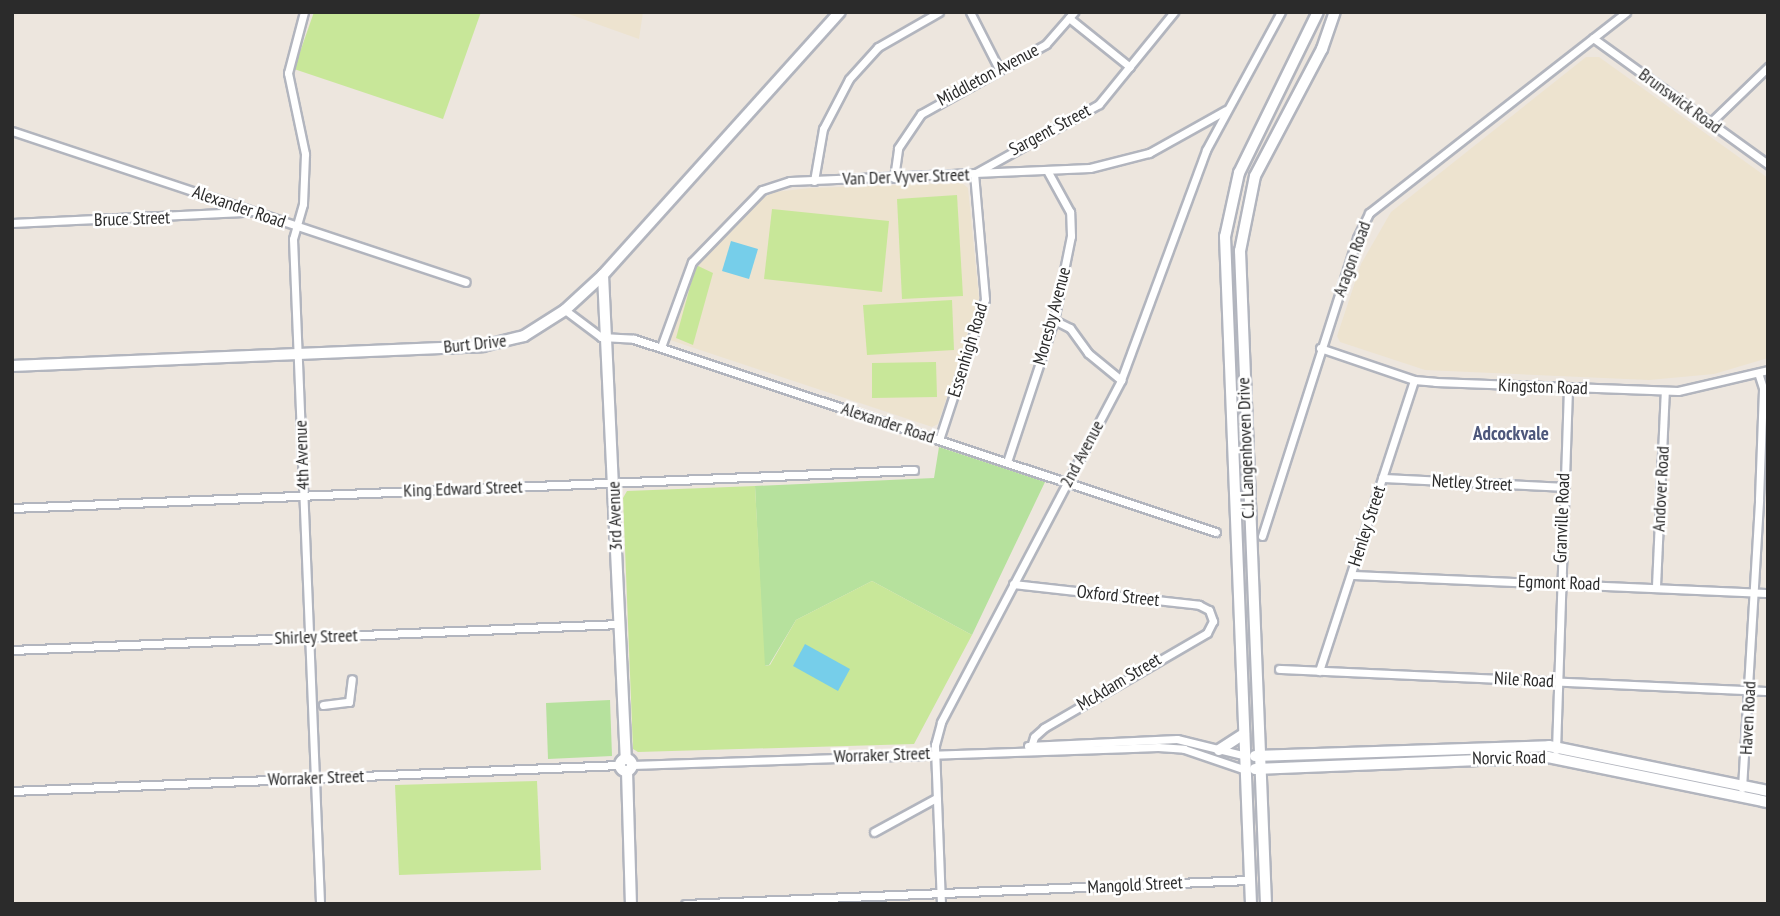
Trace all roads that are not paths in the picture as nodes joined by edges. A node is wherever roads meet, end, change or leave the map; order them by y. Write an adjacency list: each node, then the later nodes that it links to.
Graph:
1 (304, 12): 27 (street, 4th Avenue)
2 (840, 12): 28 (street, Burt Drive)
3 (939, 12): 22 (street)
4 (970, 12): 14 (street)
5 (1174, 12): 12 (street, Sargent Street)
6 (1281, 12): 15 (street, 2nd Avenue)
7 (1318, 12): 73 (street, C.J. Langenhoven Drive)
8 (1335, 12): 79 (street, C.J. Langenhoven Drive)
9 (1626, 12): 11 (street, Aragon Road)
10 (1072, 15): 12 (street); 14 (street, Middleton Avenue)
11 (1593, 38): 16 (street, Brunswick Road); 34 (street, Aragon Road)
12 (1130, 67): 20 (street, Sargent Street)
13 (1768, 67): 16 (street)
14 (999, 69): 21 (street, Middleton Avenue)
15 (1228, 108): 19 (street, Van Der Vyver Street); 39 (street, 2nd Avenue)
16 (1710, 123): 18 (street, Brunswick Road)
17 (12, 131): 23 (street, Alexander Road)
18 (1768, 164)
19 (1048, 172): 20 (street, Van Der Vyver Street); 31 (street, Moresby Avenue)
20 (974, 174): 21 (street, Van Der Vyver Street); 43 (street, Essenhigh Road)
21 (894, 178): 22 (street, Van Der Vyver Street)
22 (814, 181): 33 (street, Van Der Vyver Street)
23 (220, 200): 24 (street, Alexander Road); 25 (street)
24 (252, 212): 25 (street, Bruce Street); 27 (street, Alexander Road)
25 (212, 216): 26 (street, Bruce Street)
26 (12, 223)
27 (298, 228): 29 (street, Alexander Road); 35 (street, 4th Avenue)
28 (603, 275): 30 (street, Burt Drive); 32 (street, 3rd Avenue)
29 (466, 282)
30 (565, 310): 32 (street, Alexander Road); 35 (street, Burt Drive)
31 (1054, 320): 39 (street); 44 (street, Moresby Avenue)
32 (608, 337): 33 (street, Alexander Road); 47 (street, 3rd Avenue)
33 (661, 347): 43 (street, Alexander Road)
34 (1320, 348): 40 (street, Kingston Road); 55 (street, Aragon Road)
35 (297, 354): 36 (street, Burt Drive); 50 (street, 4th Avenue)
36 (12, 366)
37 (1768, 370): 38 (street, Kingston Road)
38 (1758, 373): 42 (street, Kingston Road); 51 (street, Haven Road)
39 (1121, 380): 48 (street, 2nd Avenue)
40 (1414, 380): 41 (street, Kingston Road); 46 (street, Henley Street)
41 (1568, 388): 42 (street, Kingston Road); 49 (street, Granville Road)
42 (1665, 391): 59 (street, Andover Road)
43 (939, 440): 44 (street, Alexander Road)
44 (1007, 462): 48 (street, Alexander Road)
45 (914, 470): 47 (street, King Edward Street)
46 (1382, 478): 49 (street, Netley Street); 56 (street, Henley Street)
47 (614, 482): 50 (street, King Edward Street); 63 (street, 3rd Avenue)
48 (1067, 482): 54 (street, Alexander Road); 57 (street, 2nd Avenue)
49 (1563, 487): 58 (street, Granville Road)
50 (303, 496): 53 (street, King Edward Street); 64 (street, 4th Avenue)
51 (1759, 499): 52 (street); 60 (street, Haven Road)
52 (1768, 499)
53 (12, 508)
54 (1216, 532)
55 (1262, 536)
56 (1351, 575): 58 (street, Egmont Road); 67 (street, Henley Street)
57 (1013, 584): 62 (street, Oxford Street); 76 (street, 2nd Avenue)
58 (1560, 584): 59 (street, Egmont Road); 69 (street, Granville Road)
59 (1656, 586): 60 (street, Egmont Road)
60 (1754, 593): 61 (street, Egmont Road); 70 (street, Haven Road)
61 (1768, 593)
62 (1213, 621): 74 (street, McAdam Street)
63 (619, 625): 64 (street, Shirley Street); 80 (street, 3rd Avenue)
64 (309, 637): 65 (street, Shirley Street); 83 (street, 4th Avenue)
65 (12, 650)
66 (1279, 669): 67 (street, Nile Road)
67 (1319, 671): 69 (street, Nile Road)
68 (352, 679): 72 (street)
69 (1555, 681): 70 (street, Nile Road); 77 (street, Granville Road)
70 (1749, 690): 71 (street, Nile Road); 84 (street, Haven Road)
71 (1768, 691)
72 (323, 705)
73 (1244, 734): 75 (street); 78 (street, C.J. Langenhoven Drive)
74 (1030, 748): 75 (street, Worraker Street); 76 (street, Worraker Street); 82 (street, Worraker Street)
75 (1219, 750): 78 (street, Worraker Street)
76 (936, 752): 80 (street, Worraker Street); 87 (street, 2nd Avenue)
77 (1552, 752): 79 (street, Norvic Road); 81 (street, Norvic Road); 84 (street, Norvic Road); 88 (street, Norvic Road)
78 (1246, 756): 79 (street, Norvic Road); 82 (street, C.J. Langenhoven Drive)
79 (1259, 756): 81 (street, C.J. Langenhoven Drive)
80 (626, 765): 83 (street, Worraker Street); 94 (street, 3rd Avenue)
81 (1260, 769): 82 (street, Norvic Road); 98 (street, C.J. Langenhoven Drive)
82 (1246, 770): 91 (street, C.J. Langenhoven Drive)
83 (315, 778): 85 (street, Worraker Street); 93 (street, 4th Avenue)
84 (1745, 786): 86 (street, Norvic Road); 88 (street, Haven Road)
85 (12, 790)
86 (1768, 790)
87 (936, 798): 90 (street); 92 (street, 2nd Avenue)
88 (1745, 798): 89 (street, Norvic Road)
89 (1768, 802)
90 (874, 832)
91 (1249, 880): 92 (street, Mangold Street); 97 (street, C.J. Langenhoven Drive)
92 (940, 893): 95 (street, Mangold Street); 96 (street, 2nd Avenue)
93 (320, 904)
94 (631, 904)
95 (685, 904)
96 (941, 904)
97 (1251, 904)
98 (1266, 904)

